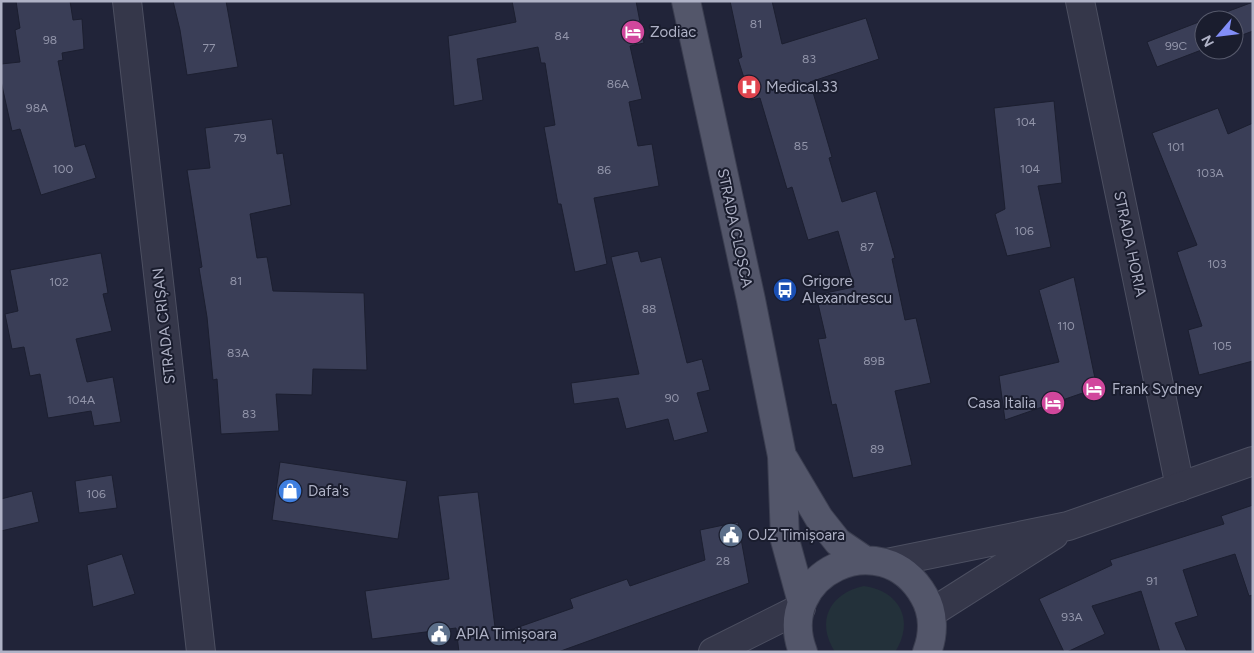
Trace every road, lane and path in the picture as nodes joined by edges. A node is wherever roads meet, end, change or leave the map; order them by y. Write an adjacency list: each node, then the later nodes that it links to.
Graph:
1 (127, 1): 11 (street, STRADA CRIȘAN)
2 (686, 1): 4 (main road, STRADA CLOȘCA)
3 (1080, 1): 6 (street, STRADA HORIA)
4 (782, 456): 8 (main road, STRADA CLOȘCA); 9 (main road, STRADA CLOȘCA)
5 (1253, 461): 6 (street)
6 (1180, 487): 7 (street)
7 (1068, 526): 8 (street); 10 (street)
8 (875, 561): 9 (main road); 10 (main road, STRADA CLOȘCA)
9 (802, 605): 12 (street); 13 (main road)
10 (930, 632): 14 (main road, STRADA CLOȘCA)
11 (201, 652)
12 (712, 652)
13 (804, 652)
14 (951, 652)

